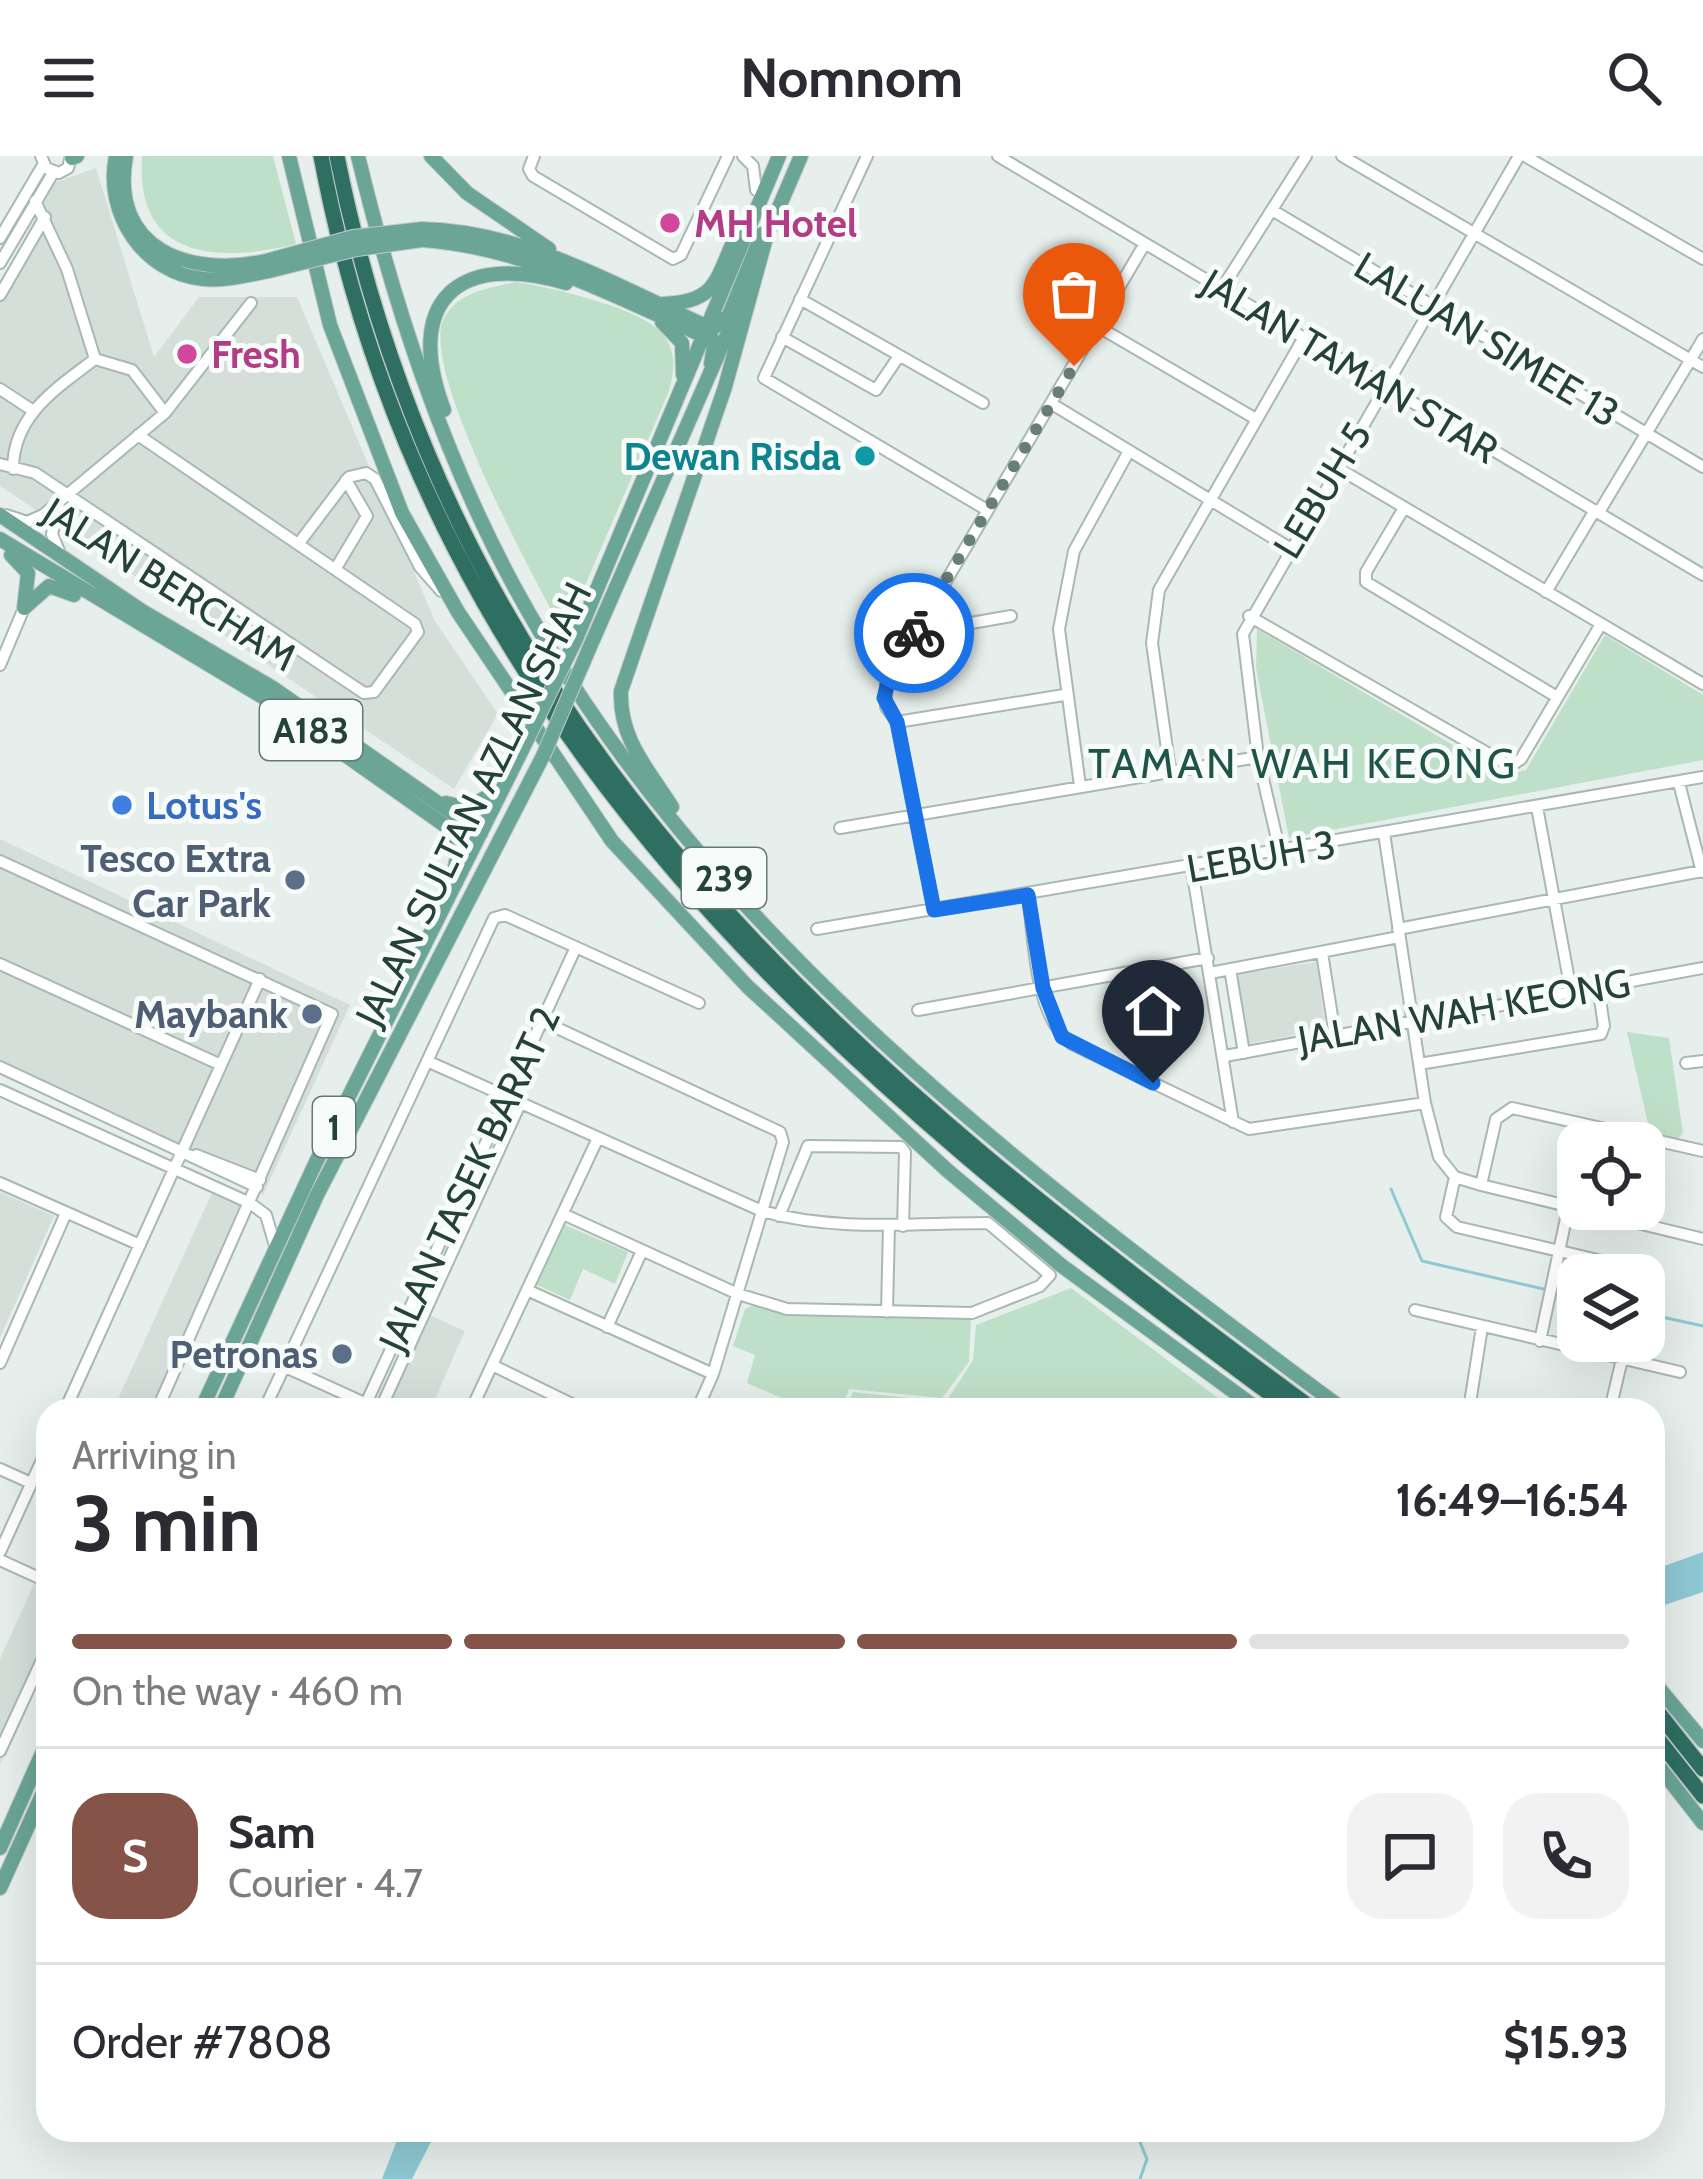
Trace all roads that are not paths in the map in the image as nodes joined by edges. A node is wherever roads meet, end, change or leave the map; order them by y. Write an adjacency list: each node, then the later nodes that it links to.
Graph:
1 (116, 156): 31 (main road)
2 (126, 156): 31 (main road)
3 (289, 156): 81 (main road)
4 (320, 156): 200 (highway)
5 (337, 156): 201 (highway)
6 (358, 156): 71 (main road, 239)
7 (430, 156): 32 (main road)
8 (534, 156): 9 (street)
9 (728, 156)
10 (743, 156): 21 (street)
11 (775, 156): 21 (main road); 39 (main road, JALAN SULTAN AZLAN SHAH / 1)
12 (798, 156): 27 (main road, JALAN SULTAN AZLAN SHAH / 1); 39 (main road)
13 (867, 156): 35 (street)
14 (998, 156): 28 (street, JALAN TAMAN STAR)
15 (1306, 156): 23 (street)
16 (1342, 156): 25 (street)
17 (1522, 156): 25 (street, LEBUH 5); 29 (street)
18 (73, 157): 19 (street)
19 (46, 164): 20 (street); 22 (street)
20 (30, 187): 22 (street); 26 (street)
21 (756, 190): 38 (main road)
22 (35, 202): 24 (street); 30 (street)
23 (1272, 210): 33 (street); 37 (street, LALUAN SIMEE 13)
24 (45, 217): 34 (street); 45 (street)
25 (1473, 234): 37 (street, LEBUH 5); 46 (street)
26 (0, 238)
27 (766, 238): 48 (main road, JALAN SULTAN AZLAN SHAH / 1); 108 (main road)
28 (1144, 245): 33 (street, JALAN TAMAN STAR); 40 (street)
29 (1703, 259)
30 (0, 262)
31 (267, 266): 32 (main road, bridge)
32 (602, 283): 38 (main road); 71 (main road)
33 (1221, 290): 42 (street, JALAN TAMAN STAR)
34 (0, 295)
35 (800, 298): 41 (street); 44 (street)
36 (251, 303): 55 (street)
37 (1429, 306): 49 (street, LEBUH 5); 57 (street, LALUAN SIMEE 13)
38 (652, 308): 39 (main road); 51 (main road)
39 (712, 326): 48 (main road); 51 (main road, JALAN SULTAN AZLAN SHAH / 1)
40 (1097, 326): 53 (street); 56 (street)
41 (782, 337): 44 (street); 68 (street)
42 (1303, 339): 49 (street, JALAN TAMAN STAR); 56 (street)
43 (1703, 339): 46 (street)
44 (899, 356): 52 (street)
45 (94, 358): 54 (street); 55 (street)
46 (1690, 360): 47 (street); 57 (street)
47 (1703, 368)
48 (709, 376): 93 (main road, JALAN SULTAN AZLAN SHAH / 1, bridge)
49 (1383, 386): 61 (street, LEBUH 5); 69 (street, JALAN TAMAN STAR)
50 (0, 389): 54 (street)
51 (678, 398): 93 (main road, JALAN SULTAN AZLAN SHAH / 1, bridge)
52 (983, 404)
53 (1052, 404): 59 (street); 68 (street)
54 (32, 410): 63 (street)
55 (165, 413): 58 (street)
56 (1256, 419): 65 (street)
57 (1646, 433): 62 (street, LALUAN SIMEE 13); 69 (street)
58 (138, 435): 66 (street); 72 (street)
59 (1130, 451): 65 (street); 89 (street)
60 (0, 464): 63 (street)
61 (1336, 467): 67 (street); 73 (street, LEBUH 5)
62 (1703, 467)
63 (14, 469): 66 (street)
64 (346, 479): 72 (street); 76 (street); 81 (street)
65 (1208, 498): 73 (street); 96 (street)
66 (63, 499): 70 (street); 74 (street); 76 (street)
67 (1404, 508): 78 (street); 90 (street)
68 (987, 510): 84 (street)
69 (1597, 511): 77 (street, JALAN TAMAN STAR); 78 (street)
70 (0, 528): 74 (main road, JALAN BERCHAM / A183); 75 (main road, JALAN BERCHAM / A183); 75 (main road); 80 (main road)
71 (486, 530): 108 (main road, 239)
72 (299, 543): 76 (street)
73 (1288, 547): 83 (street, LEBUH 5)
74 (61, 556): 92 (main road, JALAN BERCHAM / A183)
75 (43, 567): 79 (main road); 86 (main road, JALAN BERCHAM / A183)
76 (336, 568)
77 (1703, 575)
78 (1546, 592): 85 (street)
79 (40, 593): 80 (main road); 86 (main road)
80 (24, 608): 87 (street)
81 (458, 613): 199 (main road)
82 (1011, 616): 84 (street)
83 (1249, 616): 90 (street); 94 (street, LEBUH 5)
84 (921, 621): 91 (street)
85 (1601, 624): 88 (street); 90 (street)
86 (140, 626): 102 (main road, JALAN BERCHAM / A183)
87 (0, 664)
88 (1703, 683)
89 (1064, 695): 91 (street); 99 (street)
90 (1557, 698)
91 (897, 722): 101 (street)
92 (346, 740): 95 (main road); 106 (main road, JALAN BERCHAM / A183)
93 (534, 752): 95 (main road, JALAN SULTAN AZLAN SHAH / 1); 106 (main road); 112 (main road, JALAN SULTAN AZLAN SHAH / 1)
94 (1258, 757): 96 (street); 107 (street, LEBUH 5)
95 (512, 769): 106 (main road, JALAN SULTAN AZLAN SHAH / 1)
96 (1170, 770): 99 (street)
97 (1703, 777): 98 (street, LEBUH 3)
98 (1679, 783): 100 (street, LEBUH 3); 104 (street)
99 (1080, 785): 101 (street)
100 (1538, 807): 105 (street, LEBUH 3); 114 (street)
101 (913, 812): 103 (street); 115 (street)
102 (440, 821): 106 (main road, JALAN BERCHAM / A183); 116 (main road)
103 (840, 828)
104 (1697, 830): 111 (street)
105 (1384, 833): 107 (street, LEBUH 3); 118 (street)
106 (479, 841): 112 (main road); 116 (main road, JALAN SULTAN AZLAN SHAH / 1)
107 (1280, 853): 110 (street, LEBUH 3)
108 (704, 856): 202 (main road, 239)
109 (0, 861): 126 (street)
110 (1192, 869): 113 (street, LEBUH 3); 121 (street)
111 (1702, 873): 114 (street)
112 (480, 876): 180 (main road, JALAN SULTAN AZLAN SHAH / 1)
113 (1028, 895): 115 (street, LEBUH 3); 128 (street)
114 (1555, 901): 118 (street); 129 (street)
115 (934, 910): 117 (street, LEBUH 3)
116 (441, 915): 168 (main road, JALAN SULTAN AZLAN SHAH / 1)
117 (818, 929)
118 (1399, 933): 120 (street); 132 (street)
119 (576, 947): 130 (street); 133 (street, JALAN TASEK BARAT 2); 137 (street)
120 (1322, 952): 124 (street); 134 (street)
121 (1208, 958): 125 (street); 128 (street)
122 (0, 964): 141 (street)
123 (1703, 968): 127 (street, JALAN WAH KEONG)
124 (1230, 969): 125 (street); 135 (street)
125 (1210, 973): 136 (street)
126 (260, 979): 141 (street); 154 (street)
127 (1598, 986): 129 (street, JALAN WAH KEONG); 140 (street)
128 (1043, 988): 131 (street); 147 (street)
129 (1571, 991): 132 (street, JALAN WAH KEONG)
130 (699, 1003)
131 (918, 1010)
132 (1412, 1020): 134 (street, JALAN WAH KEONG); 140 (street)
133 (542, 1021): 144 (street, JALAN TASEK BARAT 2); 158 (street)
134 (1335, 1035): 135 (street, JALAN WAH KEONG)
135 (1244, 1052): 136 (street, JALAN WAH KEONG)
136 (1225, 1056): 147 (street)
137 (427, 1061): 144 (street); 185 (street)
138 (1703, 1061): 139 (street)
139 (1686, 1063)
140 (1419, 1064): 145 (street)
141 (221, 1065): 150 (street)
142 (0, 1067): 150 (street)
143 (0, 1090): 151 (street)
144 (506, 1098): 146 (street); 194 (street, JALAN TASEK BARAT 2)
145 (1425, 1103): 147 (street); 152 (street)
146 (520, 1104): 148 (street); 195 (street)
147 (1233, 1122)
148 (597, 1139): 158 (street); 160 (street)
149 (1703, 1151): 155 (street)
150 (189, 1152): 151 (street); 154 (street)
151 (174, 1168): 156 (street); 167 (street)
152 (1455, 1177): 155 (street); 169 (street)
153 (0, 1183): 159 (street)
154 (259, 1184): 156 (street)
155 (1481, 1185): 157 (street)
156 (250, 1203): 168 (street); 189 (street)
157 (1557, 1206)
158 (761, 1211): 161 (street); 173 (street)
159 (66, 1213): 167 (street); 183 (street)
160 (563, 1214): 170 (street); 172 (street)
161 (779, 1216): 162 (street); 163 (street)
162 (889, 1226): 163 (street); 175 (street)
163 (903, 1226): 175 (street)
164 (1563, 1230): 169 (street)
165 (1662, 1230): 166 (street)
166 (1703, 1239)
167 (140, 1245): 188 (street)
168 (276, 1249): 190 (main road, JALAN SULTAN AZLAN SHAH / 1)
169 (1559, 1250): 171 (street); 178 (street)
170 (642, 1251): 173 (street); 176 (street)
171 (1575, 1254)
172 (527, 1290): 176 (street); 184 (street)
173 (738, 1294): 175 (street); 187 (street)
174 (1415, 1310): 177 (street)
175 (887, 1312)
176 (608, 1327): 187 (street)
177 (1482, 1327): 178 (street); 203 (street)
178 (1540, 1341): 179 (street)
179 (1557, 1345)
180 (248, 1350): 185 (street); 191 (main road, JALAN SULTAN AZLAN SHAH / 1)
181 (1621, 1362): 204 (street)
182 (1635, 1362): 186 (street)
183 (0, 1363)
184 (492, 1365): 196 (street); 197 (street)
185 (284, 1366): 192 (street); 193 (street)
186 (1680, 1372)
187 (713, 1374): 198 (street)
188 (70, 1398)
189 (162, 1398)
190 (207, 1398)
191 (226, 1398)
192 (269, 1398)
193 (346, 1398)
194 (368, 1398)
195 (385, 1398)
196 (477, 1398)
197 (559, 1398)
198 (702, 1398)
199 (1243, 1398)
200 (1276, 1398)
201 (1298, 1398)
202 (1328, 1398)
203 (1471, 1398)
204 (1613, 1398)
205 (0, 1468): 207 (street)
206 (36, 1472): 207 (street)
207 (31, 1483): 208 (street)
208 (0, 1556): 209 (street)
209 (36, 1576)
210 (36, 1668): 213 (street)
211 (1665, 1696): 214 (main road)
212 (1665, 1721): 218 (highway)
213 (6, 1722): 216 (street)
214 (1703, 1741)
215 (1665, 1748): 220 (highway)
216 (0, 1751)
217 (36, 1767): 223 (main road)
218 (1703, 1769)
219 (1665, 1774): 222 (main road)
220 (1703, 1796)
221 (36, 1808): 224 (main road)
222 (1703, 1823)
223 (0, 1848)
224 (0, 1888)

